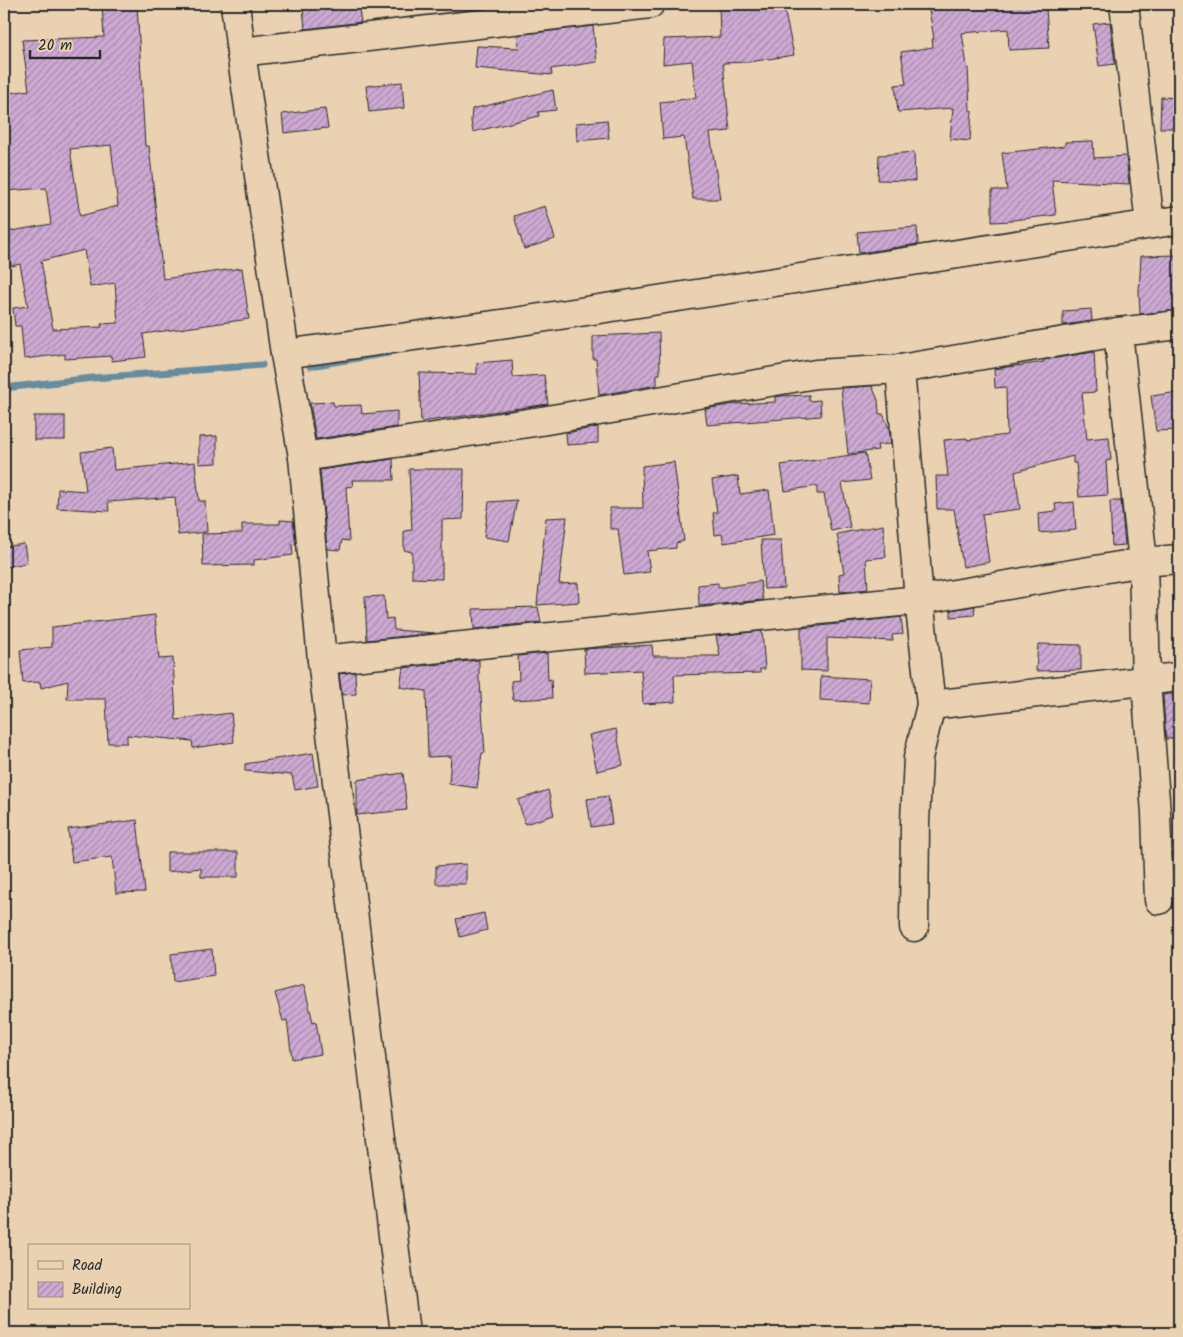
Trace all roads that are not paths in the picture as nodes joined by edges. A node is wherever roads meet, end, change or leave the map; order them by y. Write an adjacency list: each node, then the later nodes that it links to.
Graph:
1 (235, 4): 4 (street)
2 (650, 4): 4 (street)
3 (1124, 4): 6 (street)
4 (240, 52): 9 (street)
5 (1179, 220): 6 (street)
6 (1150, 224): 9 (street)
7 (1179, 325): 8 (street)
8 (1118, 332): 10 (street); 13 (street)
9 (285, 354): 11 (street)
10 (900, 369): 11 (street); 14 (street)
11 (303, 457): 15 (street)
12 (1179, 559): 13 (street)
13 (1143, 562): 14 (street); 17 (street)
14 (920, 600): 15 (street); 18 (street)
15 (322, 660): 21 (street)
16 (1179, 677): 17 (street)
17 (1146, 682): 18 (street); 19 (street)
18 (932, 704): 20 (street)
19 (1158, 900)
20 (914, 927)
21 (405, 1333)

